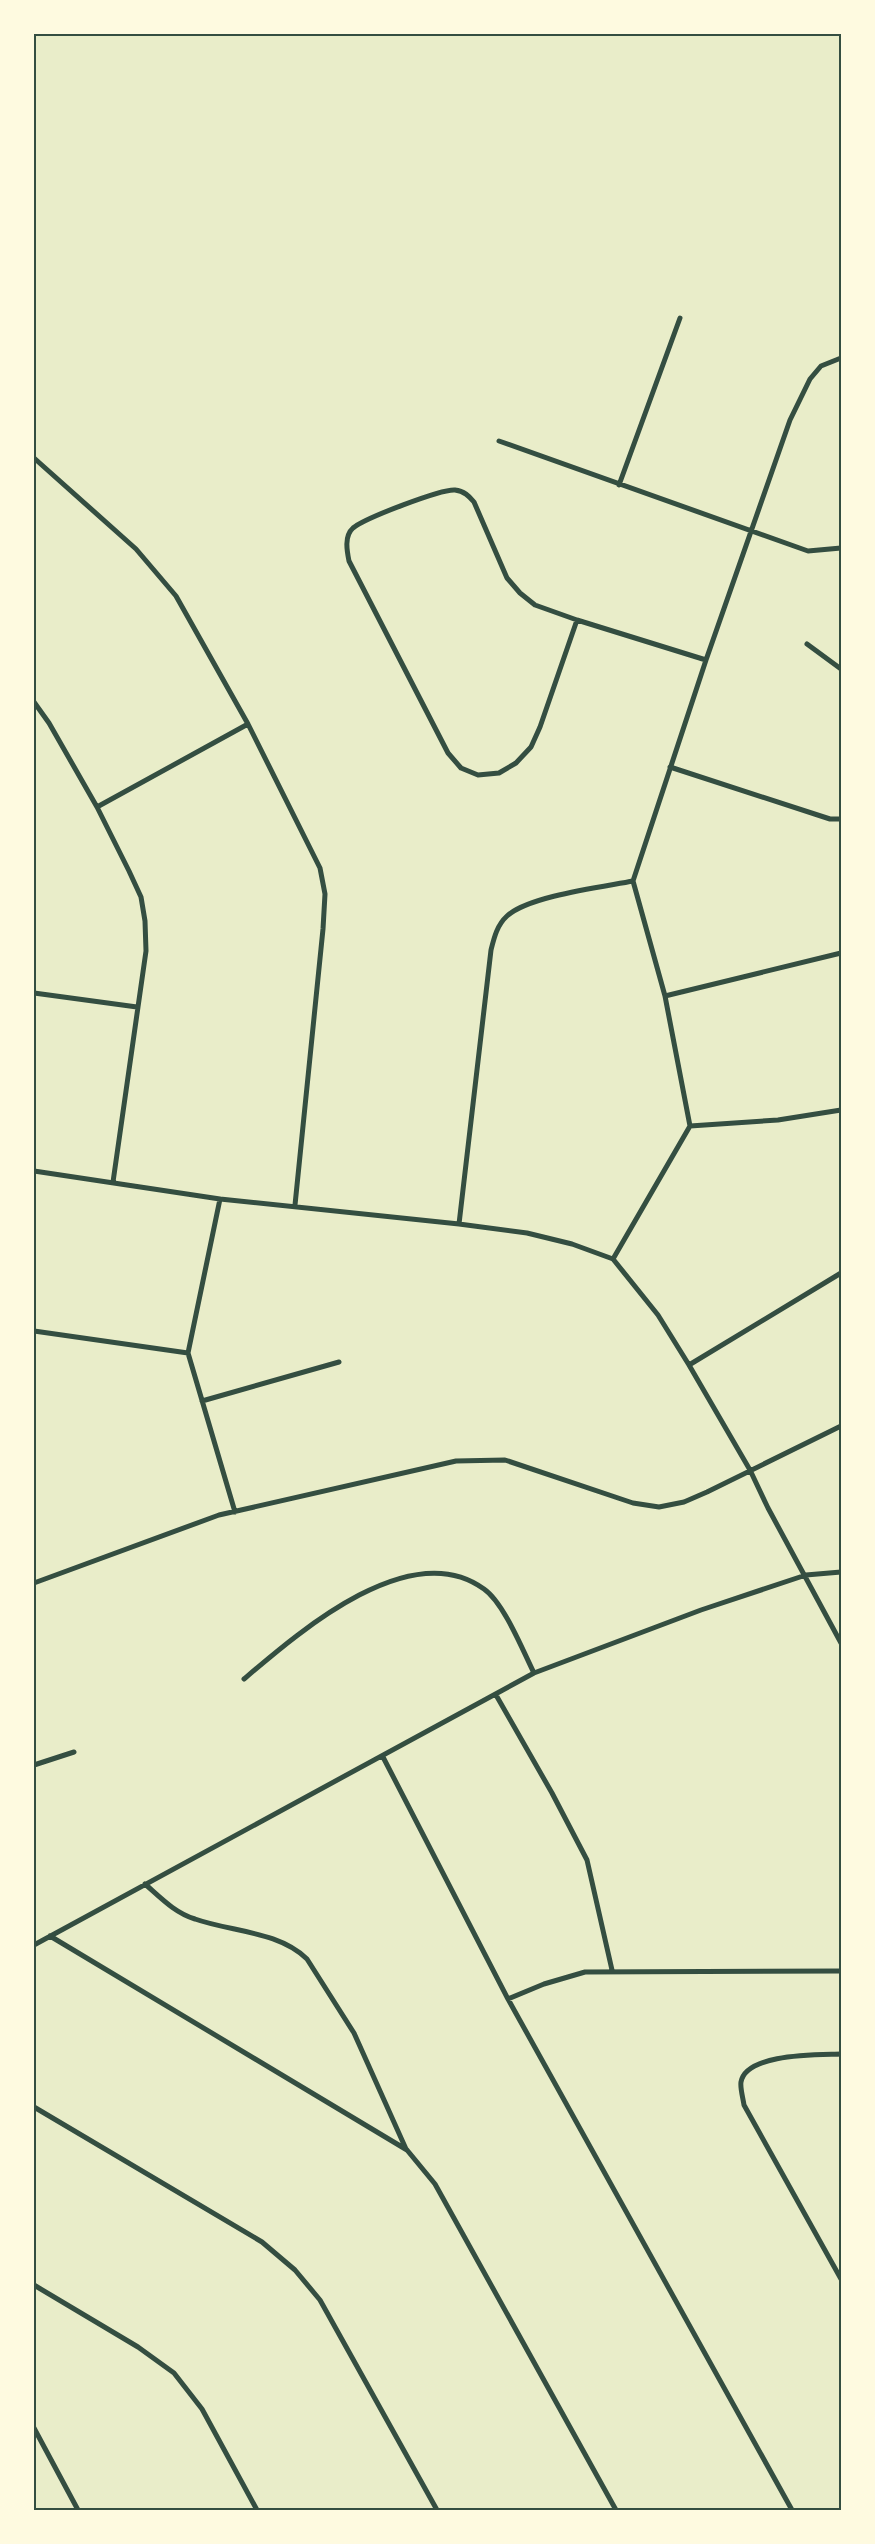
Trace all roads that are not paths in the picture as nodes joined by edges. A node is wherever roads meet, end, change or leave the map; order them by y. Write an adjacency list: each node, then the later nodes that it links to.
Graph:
1 (680, 318): 5 (street)
2 (841, 358): 6 (street)
3 (499, 441): 5 (street)
4 (34, 458): 13 (street)
5 (618, 485): 6 (street)
6 (752, 531): 7 (street); 10 (street)
7 (841, 548)
8 (577, 620): 8 (street); 10 (street)
9 (807, 644): 11 (street)
10 (706, 660): 14 (street)
11 (841, 669)
12 (34, 702): 15 (street)
13 (248, 724): 15 (street); 27 (street)
14 (670, 768): 16 (street); 17 (street)
15 (97, 807): 21 (street)
16 (841, 819)
17 (633, 881): 20 (street); 28 (street)
18 (841, 953): 20 (street)
19 (34, 993): 21 (street)
20 (665, 996): 23 (street)
21 (137, 1007): 25 (street)
22 (841, 1110): 23 (street)
23 (690, 1126): 29 (street)
24 (34, 1171): 25 (street)
25 (113, 1182): 26 (street)
26 (220, 1199): 27 (street); 32 (street)
27 (295, 1205): 28 (street)
28 (459, 1224): 29 (street)
29 (613, 1259): 34 (street)
30 (841, 1273): 34 (street)
31 (34, 1331): 32 (street)
32 (188, 1353): 35 (street)
33 (339, 1362): 35 (street)
34 (689, 1365): 37 (street)
35 (202, 1402): 38 (street)
36 (841, 1426): 37 (street)
37 (750, 1470): 38 (street); 40 (street)
38 (235, 1512): 41 (street)
39 (841, 1572): 40 (street)
40 (806, 1576): 42 (street); 43 (street)
41 (34, 1583)
42 (841, 1643)
43 (534, 1674): 44 (street); 45 (street)
44 (244, 1679)
45 (496, 1694): 47 (street); 52 (street)
46 (74, 1752): 48 (street)
47 (383, 1756): 49 (street); 54 (street)
48 (34, 1765)
49 (145, 1884): 50 (street); 57 (street)
50 (50, 1936): 51 (street); 57 (street)
51 (34, 1945)
52 (612, 1970): 53 (street); 54 (street)
53 (841, 1971)
54 (508, 1999): 65 (street)
55 (841, 2054): 58 (street)
56 (34, 2107): 63 (street)
57 (407, 2150): 64 (street)
58 (841, 2279)
59 (34, 2285): 62 (street)
60 (34, 2428): 61 (street)
61 (78, 2510)
62 (257, 2510)
63 (437, 2510)
64 (616, 2510)
65 (792, 2510)

